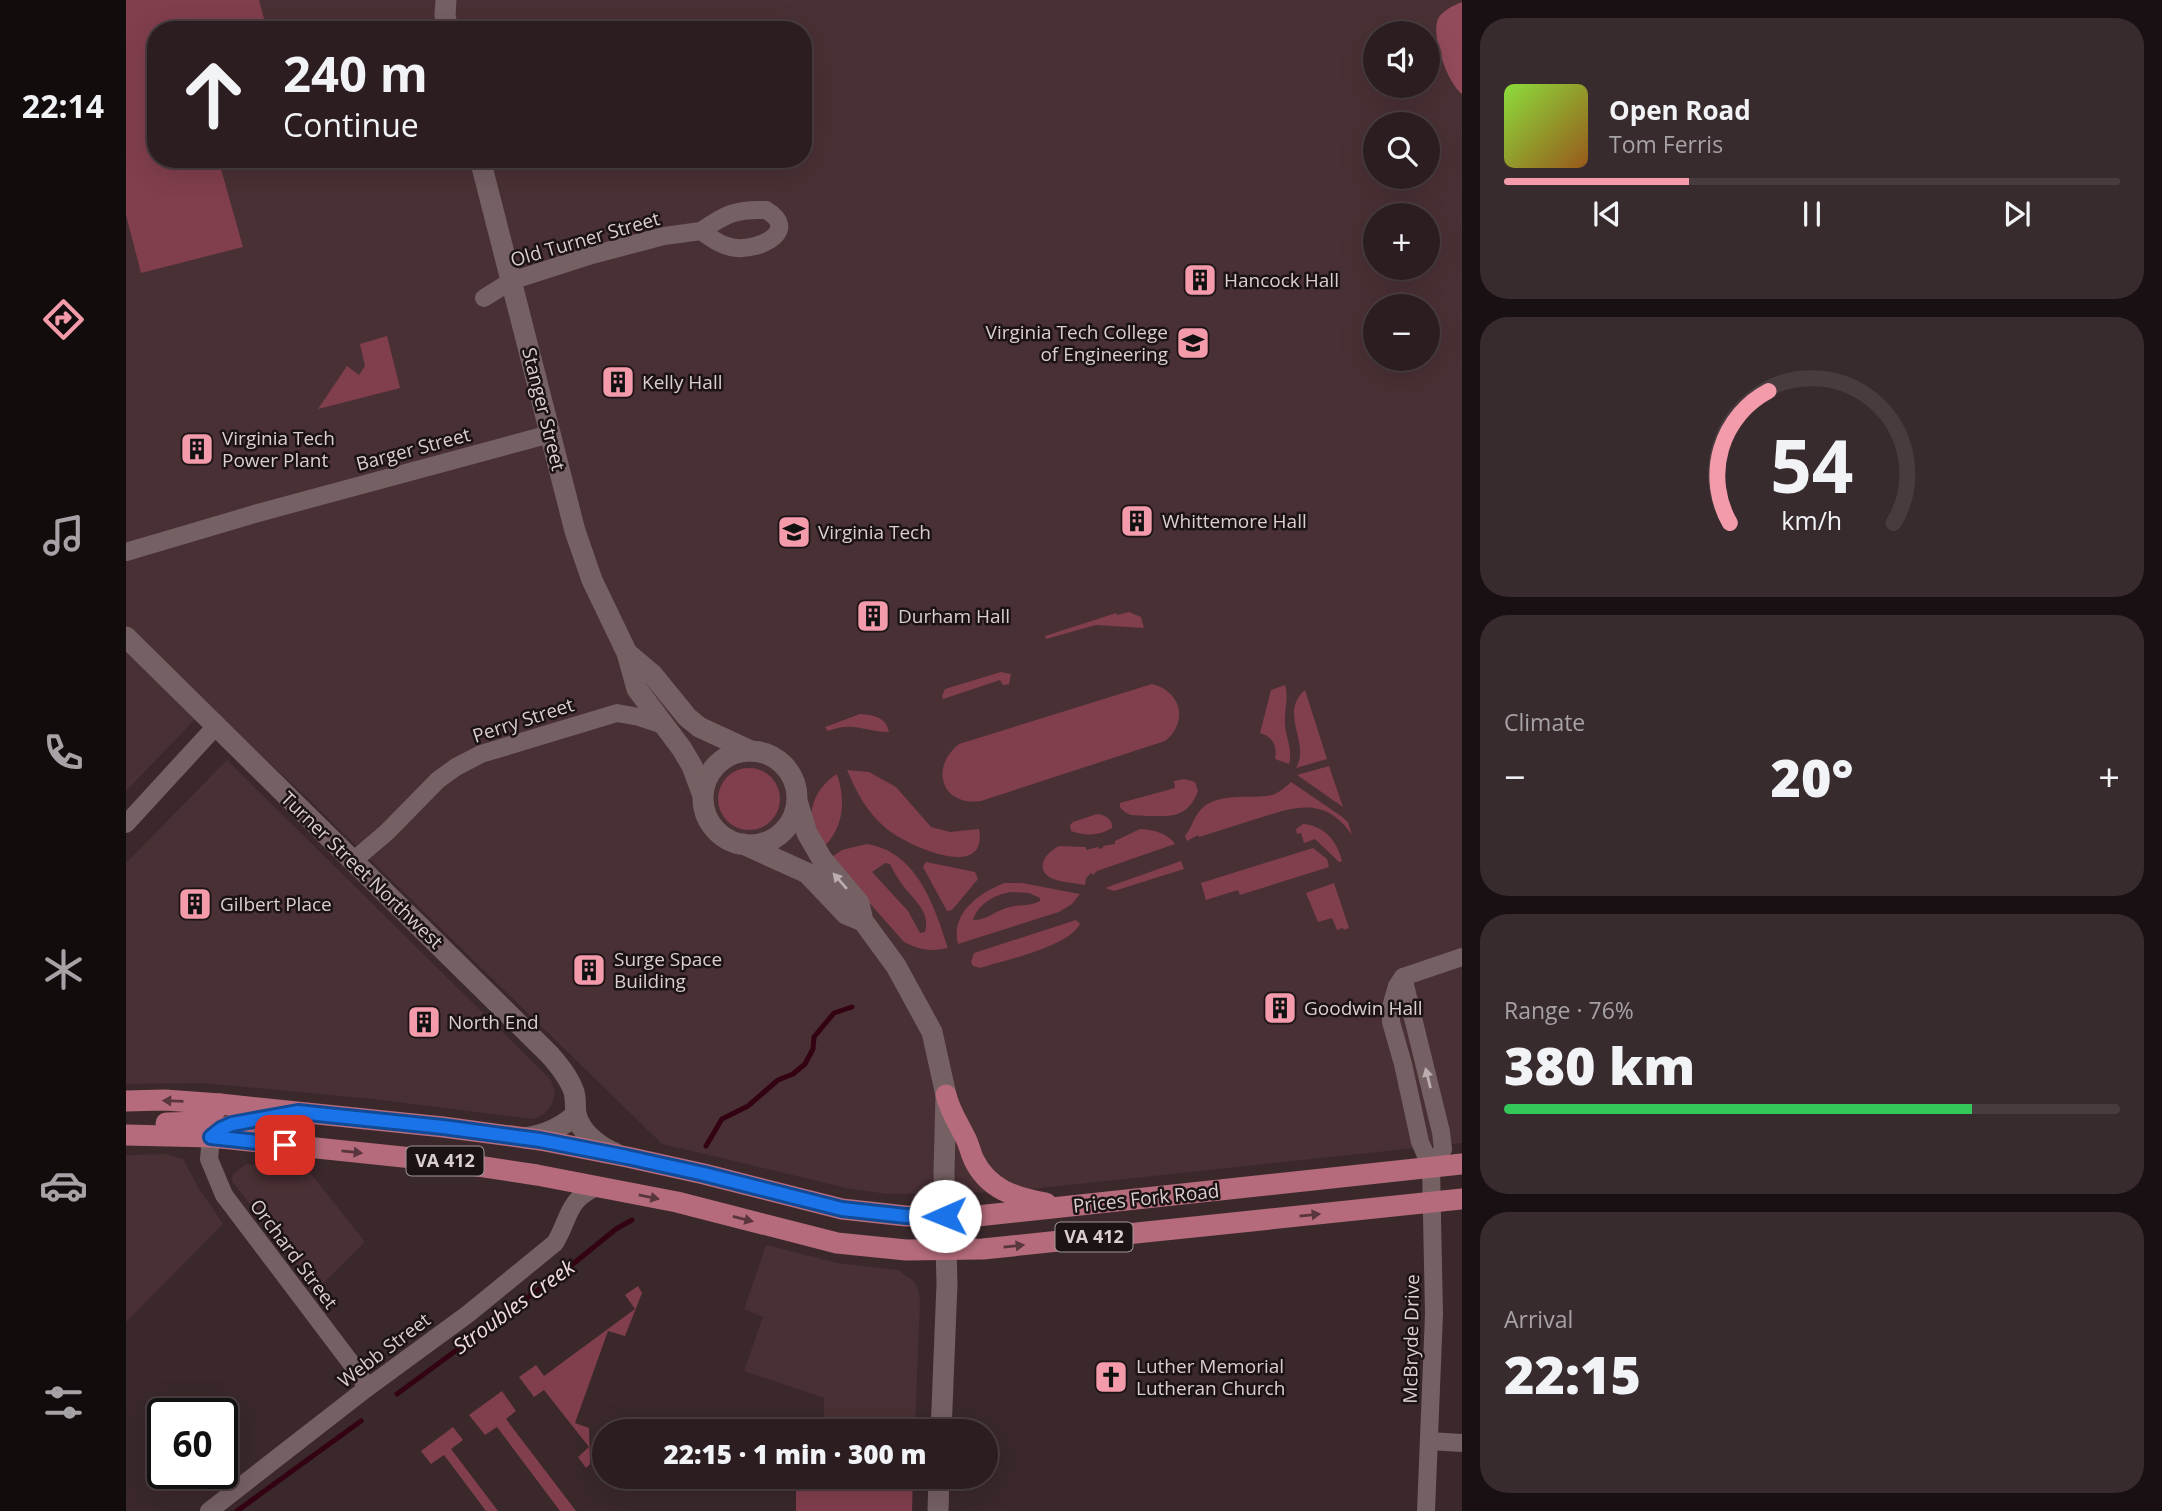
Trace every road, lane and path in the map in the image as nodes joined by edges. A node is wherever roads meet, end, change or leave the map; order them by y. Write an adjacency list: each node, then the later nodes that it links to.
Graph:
1 (446, 0): 2 (street)
2 (447, 21)
3 (482, 168): 5 (street, Stanger Street)
4 (701, 231): 5 (street, Old Turner Street)
5 (511, 281): 6 (street, Old Turner Street); 7 (street, Stanger Street)
6 (484, 298)
7 (550, 434): 8 (street, Barger Street); 10 (street, Stanger Street)
8 (126, 552)
9 (126, 637): 14 (street, Turner Street Northwest)
10 (627, 653): 11 (street, Stanger Street); 15 (street, Stanger Street)
11 (637, 689): 12 (street); 13 (street, Stanger Street)
12 (617, 713): 13 (street); 20 (street, Perry Street)
13 (663, 725): 16 (street, Stanger Street)
14 (216, 726): 18 (street); 20 (street, Turner Street Northwest)
15 (751, 751): 16 (street); 17 (street)
16 (702, 793): 19 (street)
17 (798, 804): 19 (street); 21 (street, one-way to 17)
18 (126, 824)
19 (741, 843): 21 (street)
20 (353, 861): 27 (street, Turner Street Northwest)
21 (863, 921): 23 (street)
22 (1462, 957): 33 (street)
23 (946, 1095): 38 (main road); 40 (street)
24 (126, 1101): 25 (main road, Prices Fork Road / VA 412, one-way to 24)
25 (220, 1104): 26 (main road, Prices Fork Road / VA 412); 28 (main road)
26 (298, 1112): 29 (main road); 30 (main road, Prices Fork Road / VA 412)
27 (576, 1114): 30 (street); 31 (street, Turner Street Northwest)
28 (126, 1133): 29 (main road, Prices Fork Road / VA 412)
29 (211, 1137): 34 (main road, Prices Fork Road / VA 412, one-way to 34); 42 (street, Orchard Street)
30 (523, 1138): 31 (main road, Prices Fork Road / VA 412)
31 (627, 1157): 40 (main road, Prices Fork Road / VA 412)
32 (1462, 1164): 33 (main road, Prices Fork Road / VA 412)
33 (1431, 1167): 37 (street, McBryde Drive); 38 (main road, Prices Fork Road / VA 412)
34 (537, 1175): 35 (main road, Prices Fork Road / VA 412); 39 (street)
35 (599, 1186): 39 (street, Webb Street); 41 (main road, Prices Fork Road / VA 412, one-way to 41)
36 (1462, 1199): 37 (main road, Prices Fork Road / VA 412)
37 (1431, 1202): 41 (main road, Prices Fork Road / VA 412, one-way to 37); 44 (street, McBryde Drive)
38 (1069, 1206): 40 (main road, Prices Fork Road / VA 412)
39 (568, 1210): 42 (street, Webb Street)
40 (945, 1216): 41 (street)
41 (946, 1250): 43 (street)
42 (367, 1388): 47 (street, Webb Street)
43 (942, 1419)
44 (1429, 1441): 45 (street); 49 (street, McBryde Drive)
45 (1462, 1443)
46 (939, 1489): 48 (street)
47 (209, 1511)
48 (938, 1511)
49 (1426, 1511)

